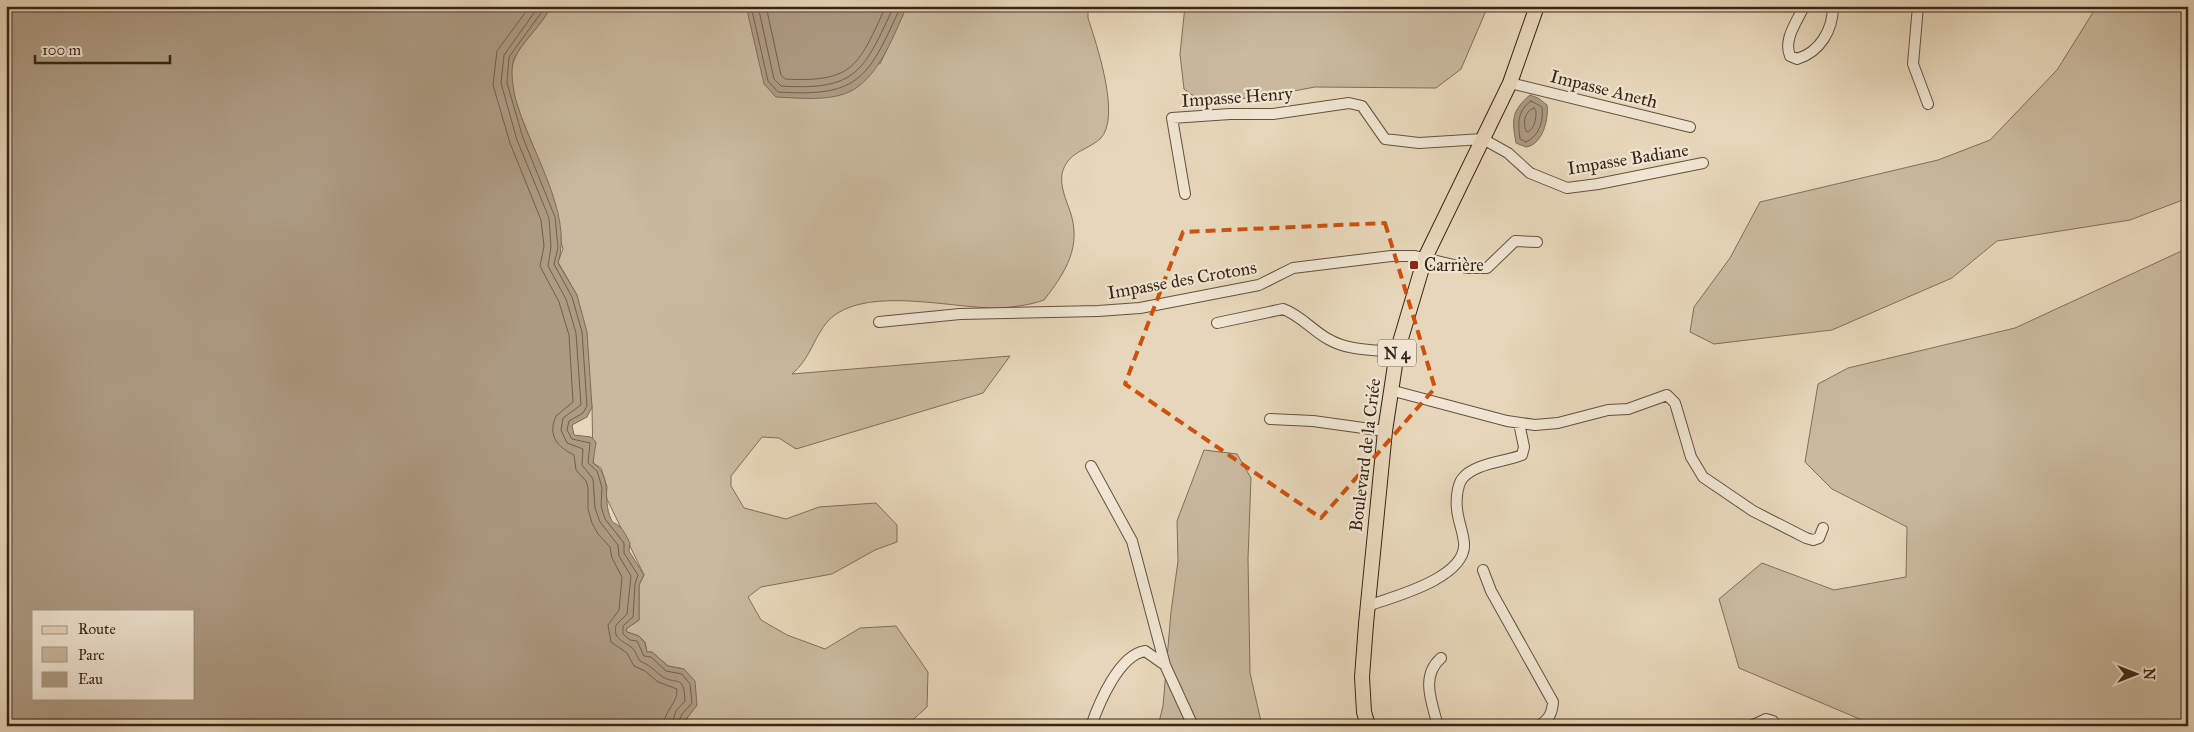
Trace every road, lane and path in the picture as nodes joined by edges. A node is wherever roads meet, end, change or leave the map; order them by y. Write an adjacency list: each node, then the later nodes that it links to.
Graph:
1 (1537, 6): 5 (main road, Boulevard de la Criée / N 4)
2 (1804, 6): 3 (street)
3 (1833, 6)
4 (1918, 6): 6 (street)
5 (1510, 83): 7 (street, Impasse Aneth); 8 (main road, Boulevard de la Criée / N 4)
6 (1928, 104)
7 (1690, 127)
8 (1483, 139): 9 (street, Impasse Badiane); 10 (street, Impasse Henry); 12 (main road, Boulevard de la Criée / N 4)
9 (1702, 163)
10 (1185, 194)
11 (1537, 242): 12 (street, Impasse des Crotons)
12 (1426, 258): 13 (street, Impasse des Crotons); 15 (main road, Boulevard de la Criée / N 4)
13 (879, 322)
14 (1217, 323): 15 (street)
15 (1397, 352): 16 (main road, Boulevard de la Criée / N 4)
16 (1390, 390): 18 (street); 19 (main road, Boulevard de la Criée / N 4)
17 (1270, 419): 19 (street)
18 (1519, 423): 21 (street); 23 (street)
19 (1385, 432): 23 (main road, Boulevard de la Criée / N 4)
20 (1091, 466): 25 (street)
21 (1823, 528)
22 (1483, 570): 30 (street)
23 (1367, 606): 28 (main road, Boulevard de la Criée / N 4)
24 (1441, 658): 29 (street)
25 (1165, 665): 26 (street); 27 (street)
26 (1091, 726)
27 (1193, 726)
28 (1368, 726)
29 (1438, 726)
30 (1539, 726)
31 (1751, 726): 32 (street)
32 (1775, 726)

